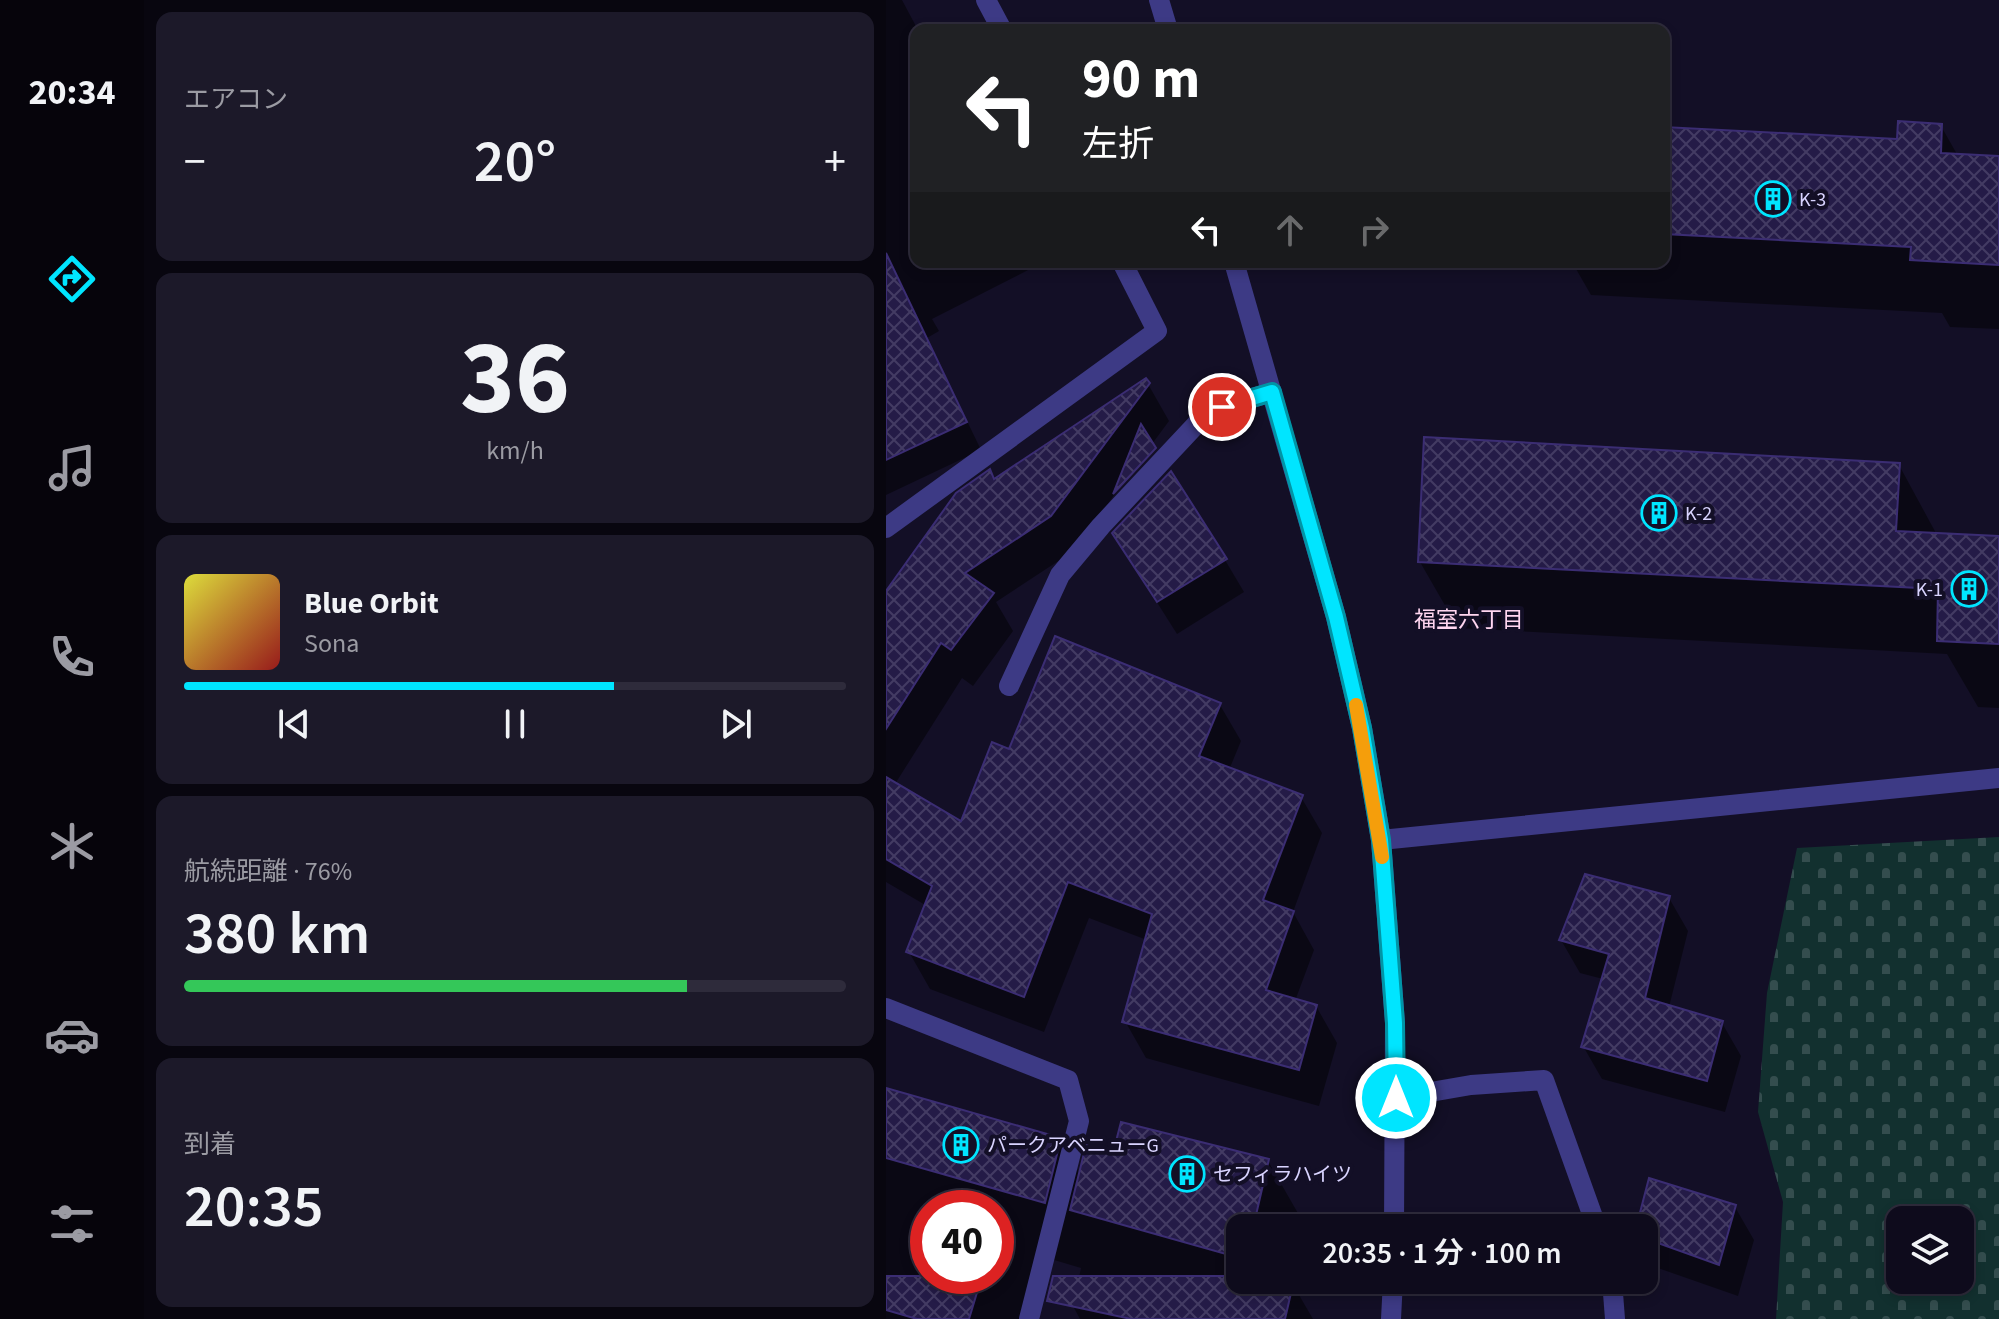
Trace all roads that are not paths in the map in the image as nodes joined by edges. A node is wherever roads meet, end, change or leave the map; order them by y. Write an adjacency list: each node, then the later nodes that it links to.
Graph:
1 (986, 0): 3 (street)
2 (1159, 0): 4 (street)
3 (999, 24)
4 (1166, 24)
5 (1125, 268): 8 (street)
6 (1236, 268): 7 (street)
7 (1272, 392): 9 (street); 11 (street)
8 (886, 528)
9 (1009, 686)
10 (1999, 778): 11 (street)
11 (1381, 840): 13 (street)
12 (886, 1008): 18 (street)
13 (1396, 1098): 14 (street); 15 (street)
14 (1394, 1214)
15 (1592, 1214)
16 (1392, 1294): 19 (street)
17 (1613, 1294): 20 (street)
18 (1029, 1319)
19 (1391, 1319)
20 (1615, 1319)

